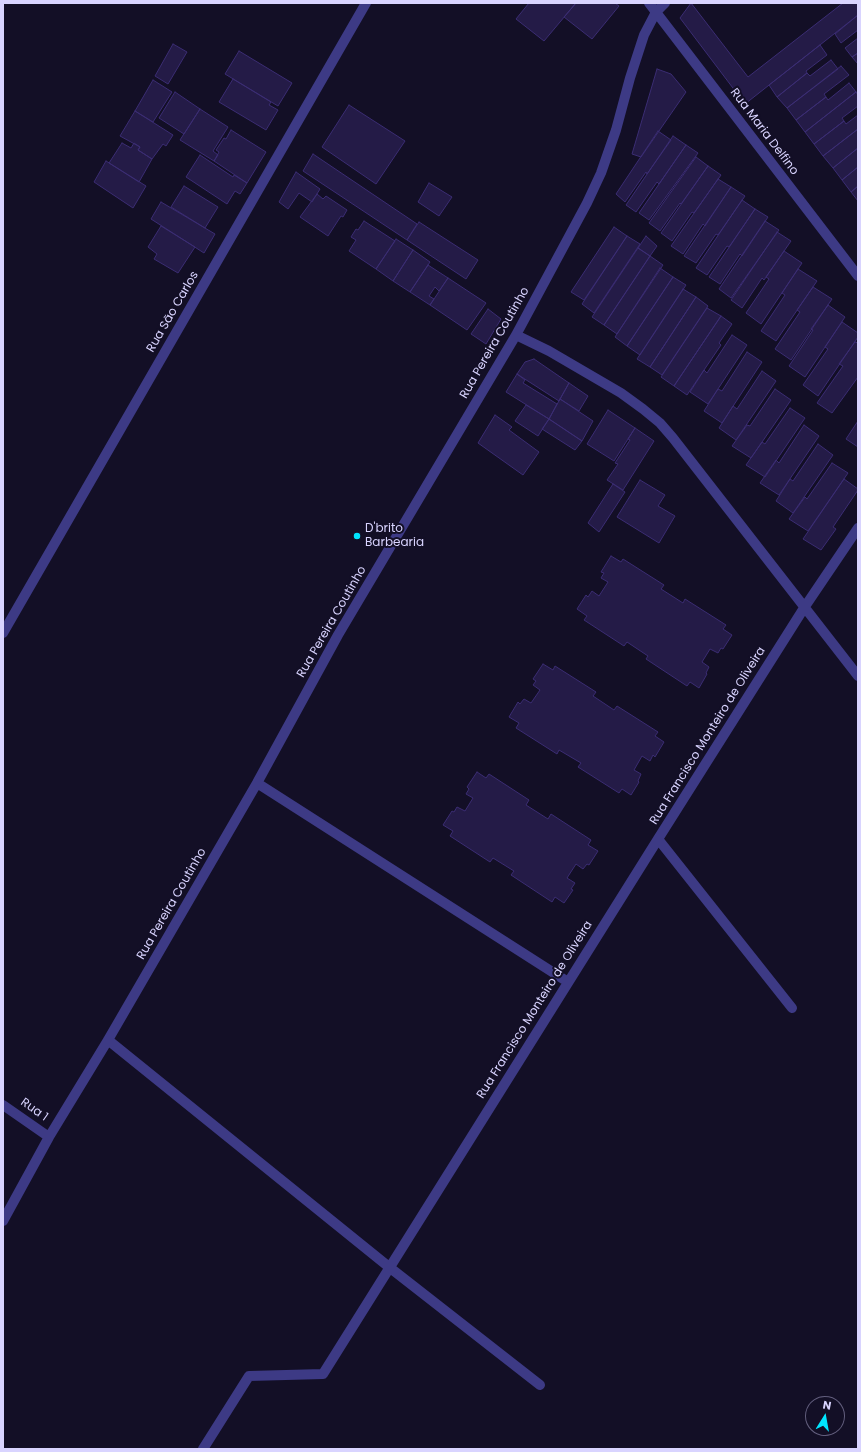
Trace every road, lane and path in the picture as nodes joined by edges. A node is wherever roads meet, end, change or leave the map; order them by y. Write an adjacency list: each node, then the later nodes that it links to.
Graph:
1 (366, 3): 9 (street, Rua São Carlos)
2 (649, 3): 4 (street, Rua Maria Delfino)
3 (665, 3): 4 (street, Rua Pereira Coutinho)
4 (656, 12): 5 (street, Rua Maria Delfino); 6 (street, Rua Pereira Coutinho)
5 (858, 276)
6 (516, 335): 8 (street); 11 (street, Rua Pereira Coutinho)
7 (858, 528): 8 (street, Rua Francisco Monteiro de Oliveira)
8 (804, 608): 10 (street); 12 (street, Rua Francisco Monteiro de Oliveira)
9 (3, 633)
10 (858, 676)
11 (257, 783): 13 (street); 15 (street, Rua Pereira Coutinho)
12 (658, 839): 13 (street, Rua Francisco Monteiro de Oliveira); 14 (street)
13 (568, 982): 19 (street, Rua Francisco Monteiro de Oliveira)
14 (792, 1008)
15 (108, 1040): 17 (street, Rua Pereira Coutinho); 19 (street)
16 (3, 1105): 17 (street, Rua 1)
17 (49, 1137): 18 (street, Rua Pereira Coutinho)
18 (3, 1221)
19 (389, 1267): 20 (street); 21 (street, Rua Francisco Monteiro de Oliveira)
20 (540, 1385)
21 (203, 1449)

